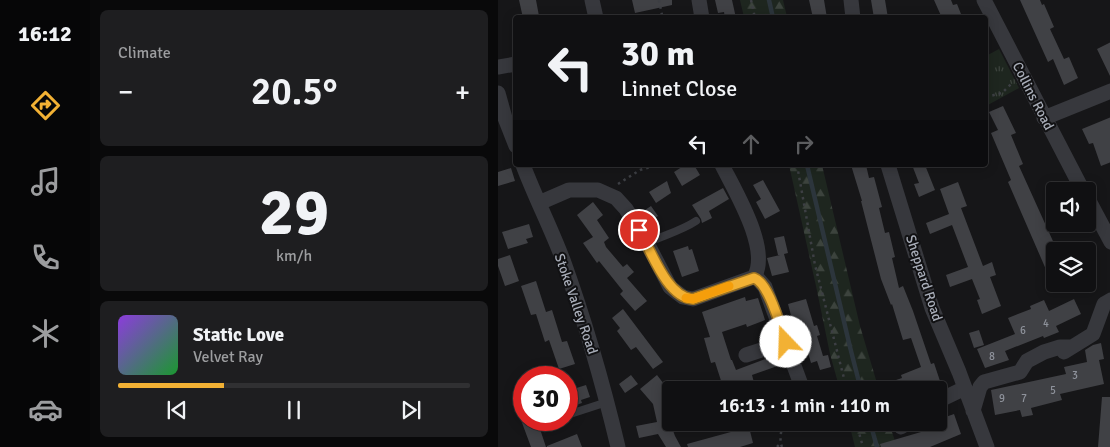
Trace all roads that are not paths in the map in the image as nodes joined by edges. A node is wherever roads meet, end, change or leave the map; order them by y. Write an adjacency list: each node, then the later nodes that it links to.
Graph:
1 (592, 0): 5 (street)
2 (699, 0): 6 (street)
3 (851, 0): 7 (street)
4 (984, 0): 12 (street, Collins Road)
5 (595, 15)
6 (702, 15)
7 (853, 15)
8 (513, 64): 9 (street)
9 (498, 67)
10 (1110, 91): 12 (street)
11 (498, 93): 13 (street)
12 (1044, 118): 17 (street, Collins Road)
13 (513, 137)
14 (524, 167): 18 (street, Stoke Valley Road)
15 (723, 167): 23 (street)
16 (889, 167): 27 (street, Sheppard Road)
17 (1078, 182)
18 (539, 203): 21 (street); 32 (street, Stoke Valley Road)
19 (1096, 215): 22 (street)
20 (696, 221): 21 (lane)
21 (647, 242): 23 (street)
22 (1110, 242)
23 (754, 278): 25 (street)
24 (1110, 300): 29 (street)
25 (786, 342): 26 (street); 28 (street)
26 (746, 355)
27 (959, 372): 29 (street); 30 (street, Sheppard Road)
28 (799, 381)
29 (984, 382): 33 (street)
30 (965, 388): 31 (street); 33 (street, Sheppard Road)
31 (947, 397)
32 (608, 402): 34 (lane); 35 (street, Stoke Valley Road)
33 (973, 411): 36 (street, Sheppard Road)
34 (578, 412)
35 (618, 447)
36 (987, 447)

